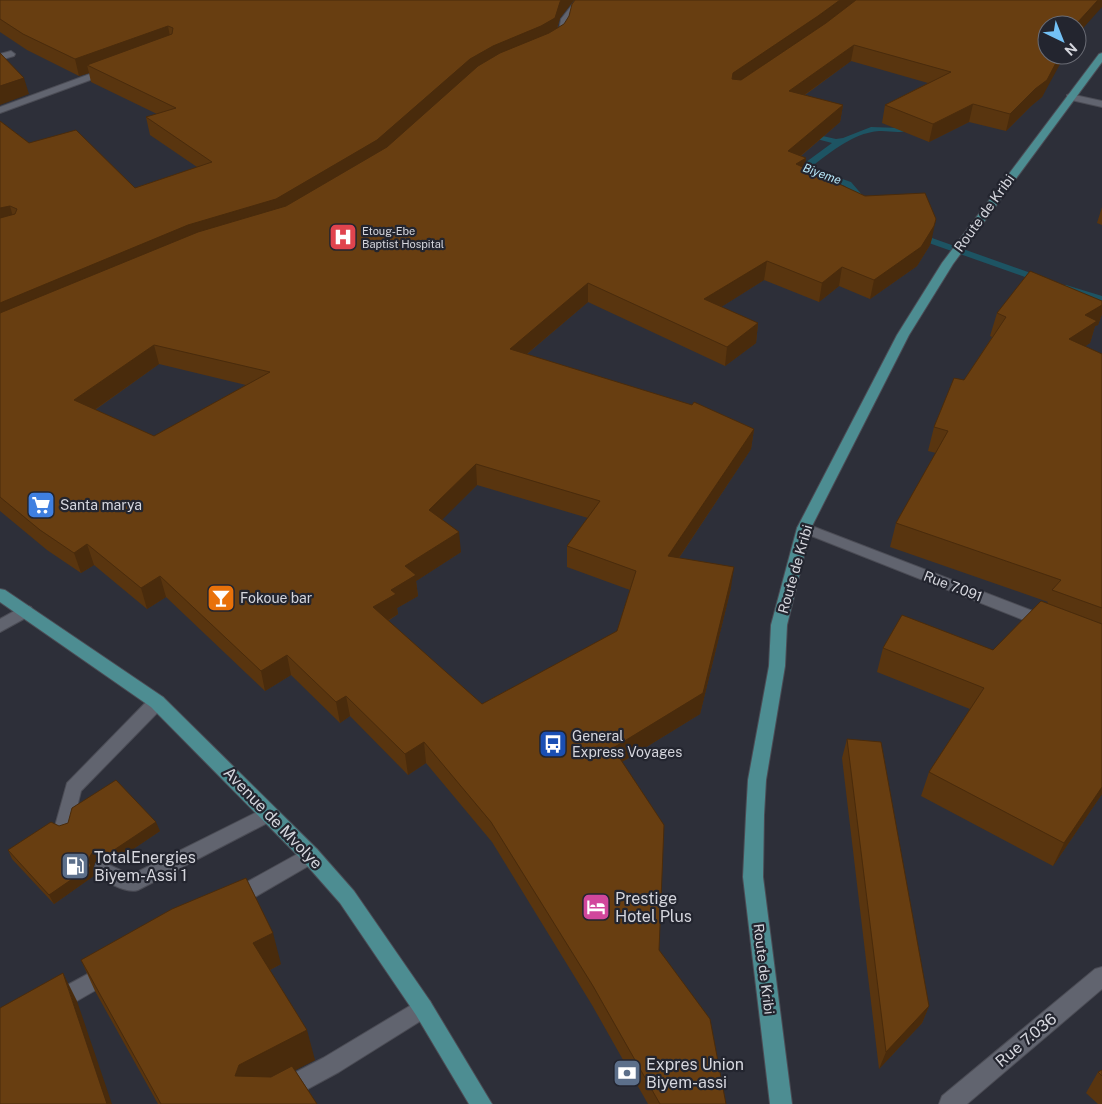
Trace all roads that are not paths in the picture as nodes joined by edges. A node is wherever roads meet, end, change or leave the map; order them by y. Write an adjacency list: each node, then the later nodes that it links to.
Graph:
1 (580, 0): 2 (street)
2 (545, 46)
3 (11, 54): 5 (street)
4 (1102, 56): 7 (main road, Route de Kribi)
5 (0, 57)
6 (118, 67): 9 (street)
7 (1070, 97): 8 (street); 10 (main road, Route de Kribi)
8 (1102, 104)
9 (0, 110)
10 (804, 528): 14 (street, Rue 7.091); 27 (main road, Route de Kribi)
11 (0, 594): 12 (main road, Avenue de Mvolye)
12 (25, 611): 13 (street); 15 (main road, Avenue de Mvolye)
13 (0, 626)
14 (1055, 626)
15 (157, 702): 16 (main road, Avenue de Mvolye); 17 (street)
16 (269, 814): 18 (main road, Avenue de Mvolye); 19 (street)
17 (64, 826)
18 (310, 855): 20 (street); 23 (main road, Avenue de Mvolye)
19 (103, 870)
20 (216, 910)
21 (121, 964): 24 (street)
22 (1101, 977): 28 (street, Rue 7.036)
23 (423, 1008): 25 (street); 26 (main road, Avenue de Mvolye)
24 (43, 1009)
25 (258, 1104)
26 (481, 1104)
27 (781, 1104)
28 (950, 1104)

